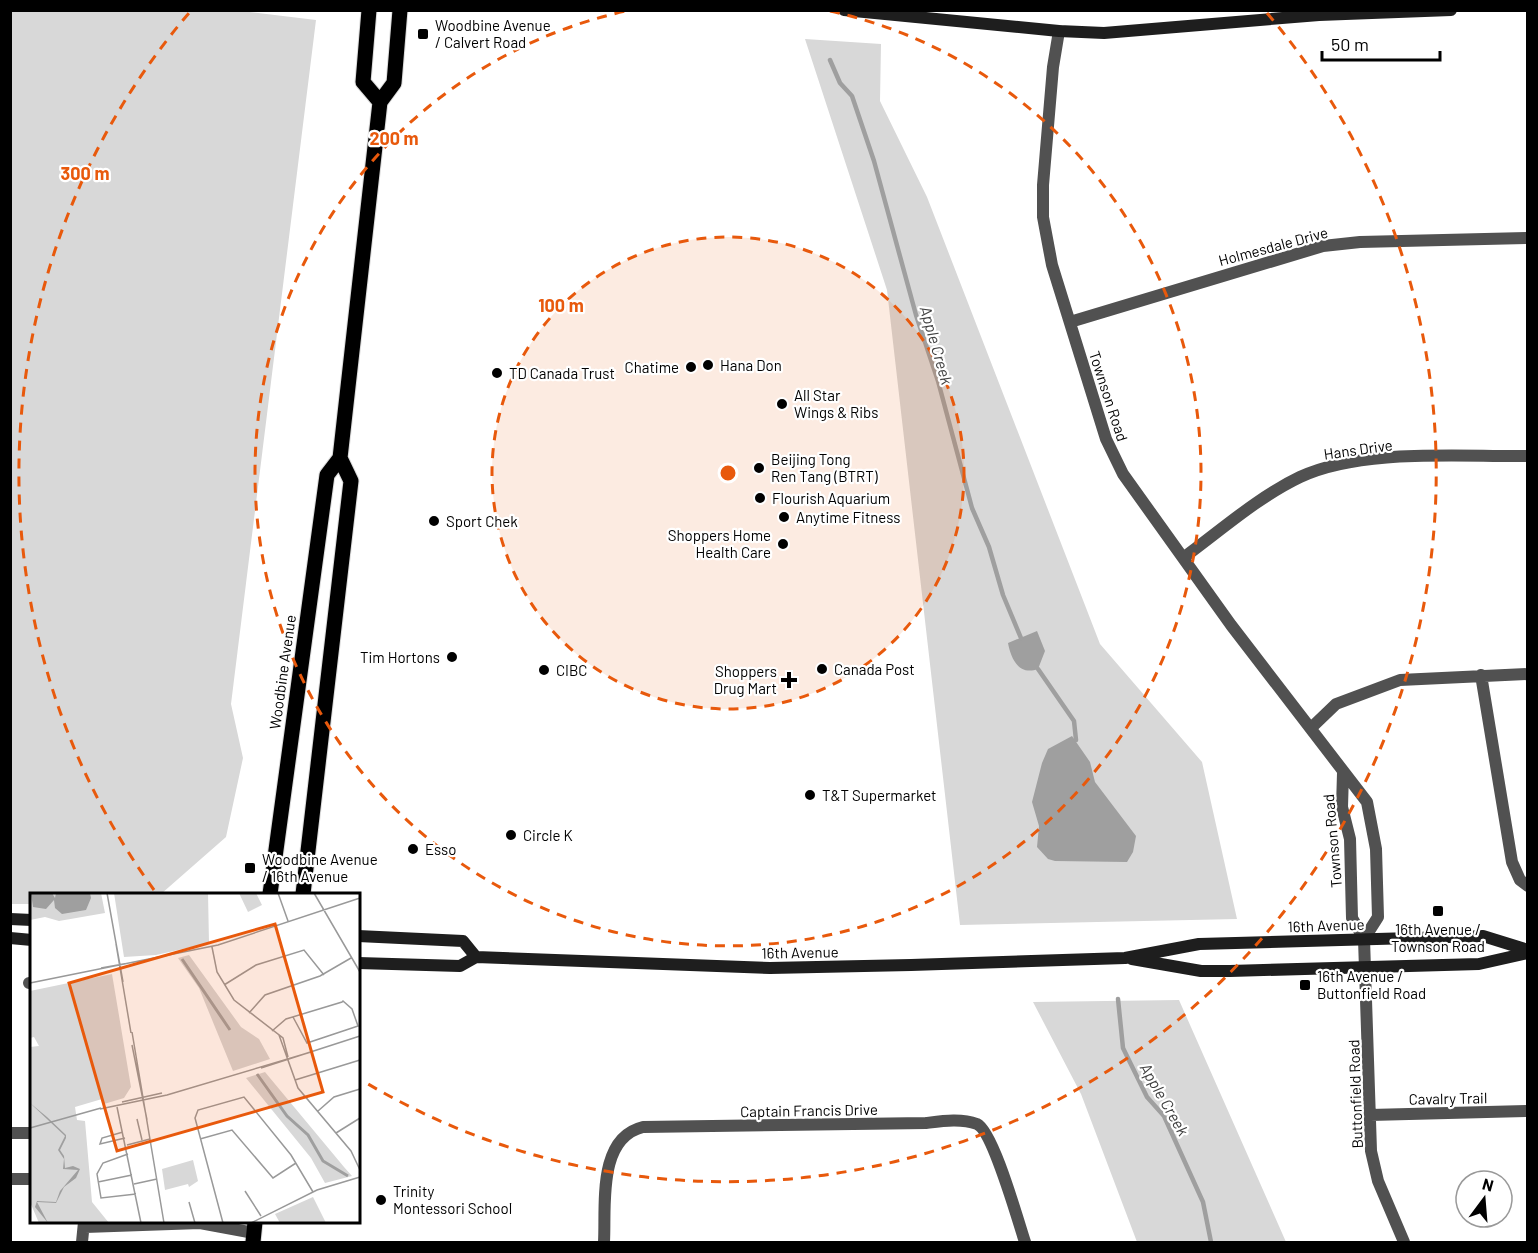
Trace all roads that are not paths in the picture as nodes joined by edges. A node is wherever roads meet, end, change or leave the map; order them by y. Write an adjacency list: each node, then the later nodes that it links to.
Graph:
1 (369, 10): 6 (main road)
2 (400, 10): 6 (main road, Woodbine Avenue)
3 (844, 10): 5 (main road)
4 (1451, 10): 5 (main road)
5 (1059, 31): 8 (street, Townson Road)
6 (380, 102): 10 (main road, Woodbine Avenue)
7 (1527, 238): 8 (street, Holmesdale Drive)
8 (1070, 322): 11 (street, Townson Road)
9 (1527, 456): 11 (street, Hans Drive)
10 (340, 458): 17 (main road, Woodbine Avenue); 18 (main road, Woodbine Avenue)
11 (1183, 558): 14 (street, Townson Road)
12 (1527, 674): 13 (street)
13 (1481, 675): 14 (street); 16 (street)
14 (1311, 728): 15 (street, Townson Road)
15 (1343, 773): 23 (street, Townson Road); 23 (street, Townson Road)
16 (1527, 886)
17 (270, 893)
18 (303, 893)
19 (10, 919): 20 (main road)
20 (30, 920)
21 (360, 936): 26 (main road)
22 (10, 938): 24 (main road)
23 (1364, 939): 25 (main road, 16th Avenue); 27 (main road, 16th Avenue); 29 (street, Buttonfield Road)
24 (30, 940)
25 (1527, 951): 29 (main road, 16th Avenue)
26 (476, 957): 27 (main road, 16th Avenue); 28 (main road, 16th Avenue)
27 (1125, 957): 29 (main road, 16th Avenue)
28 (360, 963)
29 (1365, 968): 31 (street, Buttonfield Road)
30 (1527, 1111): 31 (street, Cavalry Trail)
31 (1370, 1115): 43 (street, Buttonfield Road)
32 (10, 1133): 33 (street)
33 (30, 1133)
34 (10, 1179): 35 (street)
35 (30, 1179)
36 (142, 1223): 38 (street)
37 (205, 1223): 39 (street)
38 (85, 1224): 40 (street)
39 (254, 1232)
40 (82, 1242)
41 (604, 1242): 42 (street, Captain Francis Drive)
42 (1025, 1242)
43 (1404, 1242)

